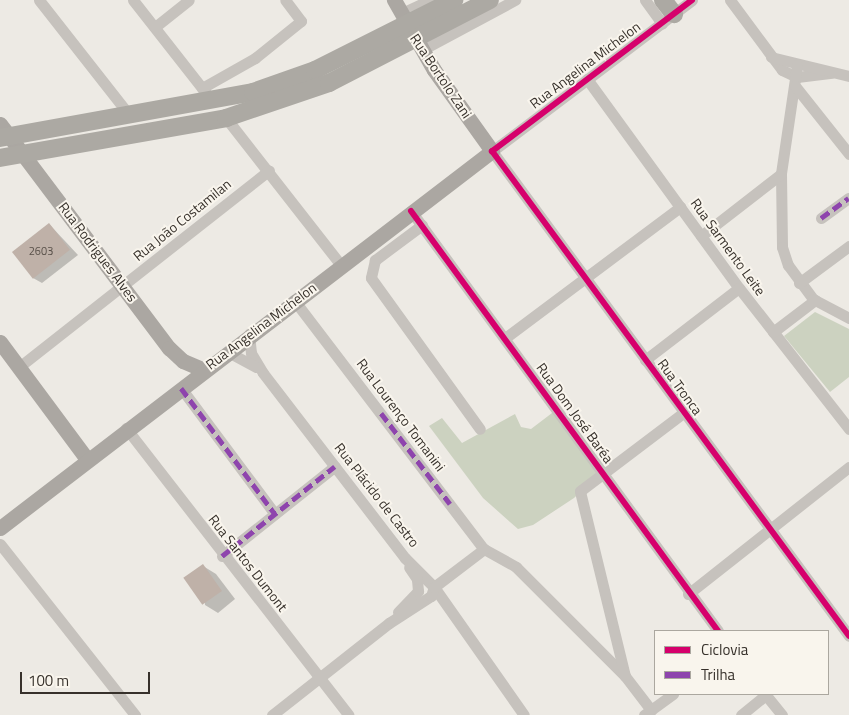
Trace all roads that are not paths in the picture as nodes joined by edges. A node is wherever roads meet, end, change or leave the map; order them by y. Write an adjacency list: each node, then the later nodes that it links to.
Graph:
1 (39, 0): 21 (street)
2 (132, 0): 14 (street)
3 (189, 0): 14 (street)
4 (285, 0): 19 (street)
5 (454, 0): 12 (highway)
6 (490, 0): 12 (highway)
7 (515, 0): 15 (street)
8 (645, 0): 13 (street)
9 (692, 0): 13 (street, Rua Angelina Michelon)
10 (730, 0): 16 (street)
11 (398, 7): 12 (street); 15 (main road, Rua Bortolo Zani)
12 (438, 10): 20 (highway); 22 (highway)
13 (667, 12): 18 (street, Rua Angelina Michelon)
14 (155, 27): 19 (street)
15 (422, 50): 24 (main road, Rua Bortolo Zani)
16 (796, 76): 17 (street); 26 (street); 29 (street)
17 (849, 76)
18 (587, 79): 24 (street, Rua Angelina Michelon); 31 (street, Rua Sarmento Leite)
19 (202, 88): 20 (street)
20 (214, 102): 21 (highway)
21 (130, 116): 23 (highway)
22 (226, 118): 25 (highway); 28 (street)
23 (3, 133): 25 (main road, Rua Rodrigues Alves)
24 (492, 151): 32 (main road, Rua Angelina Michelon); 38 (street, Rua Tronca)
25 (23, 154): 27 (highway); 40 (main road, Rua Rodrigues Alves)
26 (849, 154)
27 (0, 158)
28 (269, 170): 37 (street); 40 (street, Rua João Costamilan)
29 (781, 174): 35 (street); 39 (street)
30 (849, 198): 33 (street)
31 (680, 207): 35 (street, Rua Sarmento Leite); 38 (street)
32 (412, 211): 34 (street, Rua Dom José Baréa); 37 (main road, Rua Angelina Michelon)
33 (821, 218)
34 (422, 225): 47 (street, Rua Dom José Baréa); 57 (street)
35 (701, 236): 41 (street, Rua Sarmento Leite)
36 (849, 246): 39 (street)
37 (341, 265): 42 (main road, Rua Angelina Michelon)
38 (586, 280): 47 (street); 50 (street, Rua Tronca)
39 (799, 283): 43 (street)
40 (124, 285): 51 (street, Rua João Costamilan); 52 (main road, Rua Rodrigues Alves)
41 (739, 288): 45 (street, Rua Sarmento Leite); 50 (street)
42 (294, 300): 46 (main road, Rua Angelina Michelon); 67 (street, Rua Lourenço Tomanini)
43 (816, 300): 44 (street); 45 (street)
44 (849, 318)
45 (774, 332): 58 (street, Rua Sarmento Leite)
46 (249, 334): 49 (main road, Rua Angelina Michelon); 53 (street, Rua Plácido de Castro)
47 (505, 338): 62 (street, Rua Dom José Baréa)
48 (0, 342): 51 (main road)
49 (228, 352): 52 (main road, Rua Angelina Michelon); 53 (street, Rua Plácido de Castro)
50 (645, 360): 55 (street, Rua Tronca)
51 (19, 367): 59 (main road)
52 (204, 370): 54 (main road, Rua Angelina Michelon)
53 (263, 373): 60 (street, Rua Plácido de Castro)
54 (181, 388): 56 (main road, Rua Angelina Michelon); 63 (street)
55 (683, 412): 62 (street); 65 (street, Rua Tronca)
56 (126, 428): 59 (main road, Rua Angelina Michelon); 68 (street, Rua Santos Dumont)
57 (480, 428)
58 (849, 428)
59 (87, 459): 64 (main road, Rua Angelina Michelon)
60 (335, 466): 63 (street); 69 (street, Rua Plácido de Castro)
61 (849, 467): 65 (street)
62 (603, 472): 71 (street, Rua Dom José Baréa); 75 (street)
63 (275, 514): 68 (street)
64 (2, 526): 66 (street)
65 (769, 530): 71 (street); 74 (street, Rua Tronca)
66 (4, 547): 81 (street)
67 (484, 549): 70 (street); 75 (street)
68 (222, 556): 76 (street, Rua Santos Dumont)
69 (405, 558): 70 (street, Rua Plácido de Castro); 72 (street)
70 (432, 592): 72 (street); 84 (street, Rua Plácido de Castro)
71 (688, 594): 73 (street, Rua Dom José Baréa)
72 (389, 623): 76 (street)
73 (717, 630)
74 (849, 636)
75 (625, 676): 80 (street)
76 (320, 677): 82 (street); 83 (street, Rua Santos Dumont)
77 (672, 695): 80 (street)
78 (765, 695): 85 (street)
79 (767, 695): 86 (street)
80 (648, 712)
81 (134, 715)
82 (272, 715)
83 (349, 715)
84 (524, 715)
85 (741, 715)
86 (782, 715)

